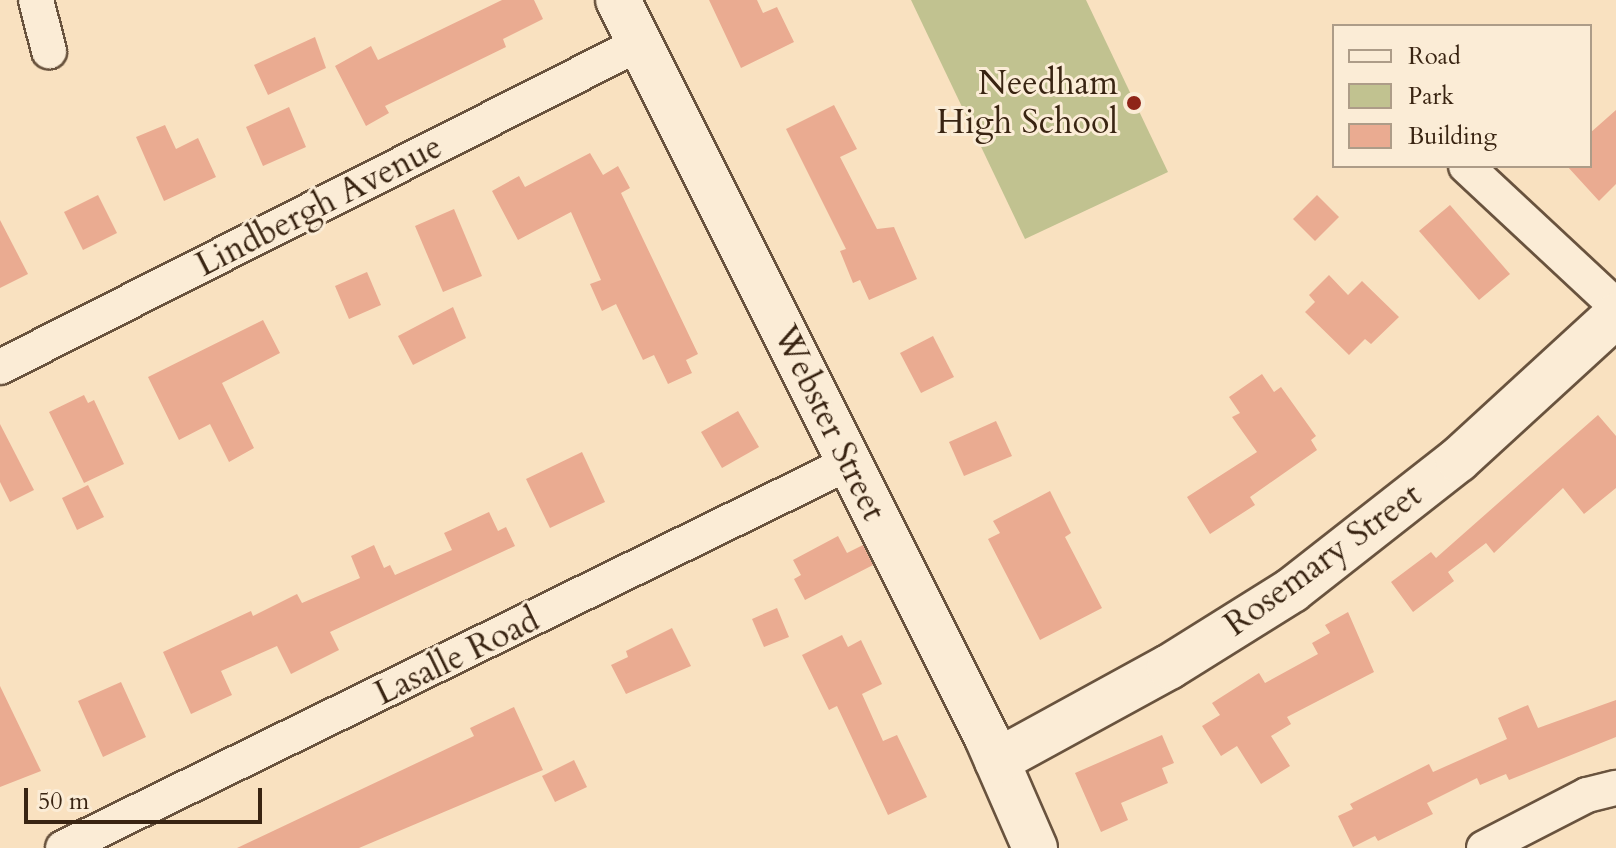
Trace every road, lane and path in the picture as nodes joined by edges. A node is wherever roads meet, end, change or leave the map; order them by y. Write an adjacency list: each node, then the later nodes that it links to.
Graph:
1 (36, 0): 4 (street)
2 (618, 0): 3 (street, Webster Street)
3 (639, 44): 8 (street, Lindbergh Avenue); 9 (street, Webster Street)
4 (49, 51)
5 (1468, 168): 6 (street)
6 (1616, 306)
7 (1616, 315): 10 (street, Rosemary Street)
8 (0, 367)
9 (849, 463): 10 (street, Webster Street); 12 (street, Lasalle Road)
10 (997, 761): 13 (street, Webster Street)
11 (1616, 788): 14 (street)
12 (63, 848)
13 (1035, 848)
14 (1484, 848)

